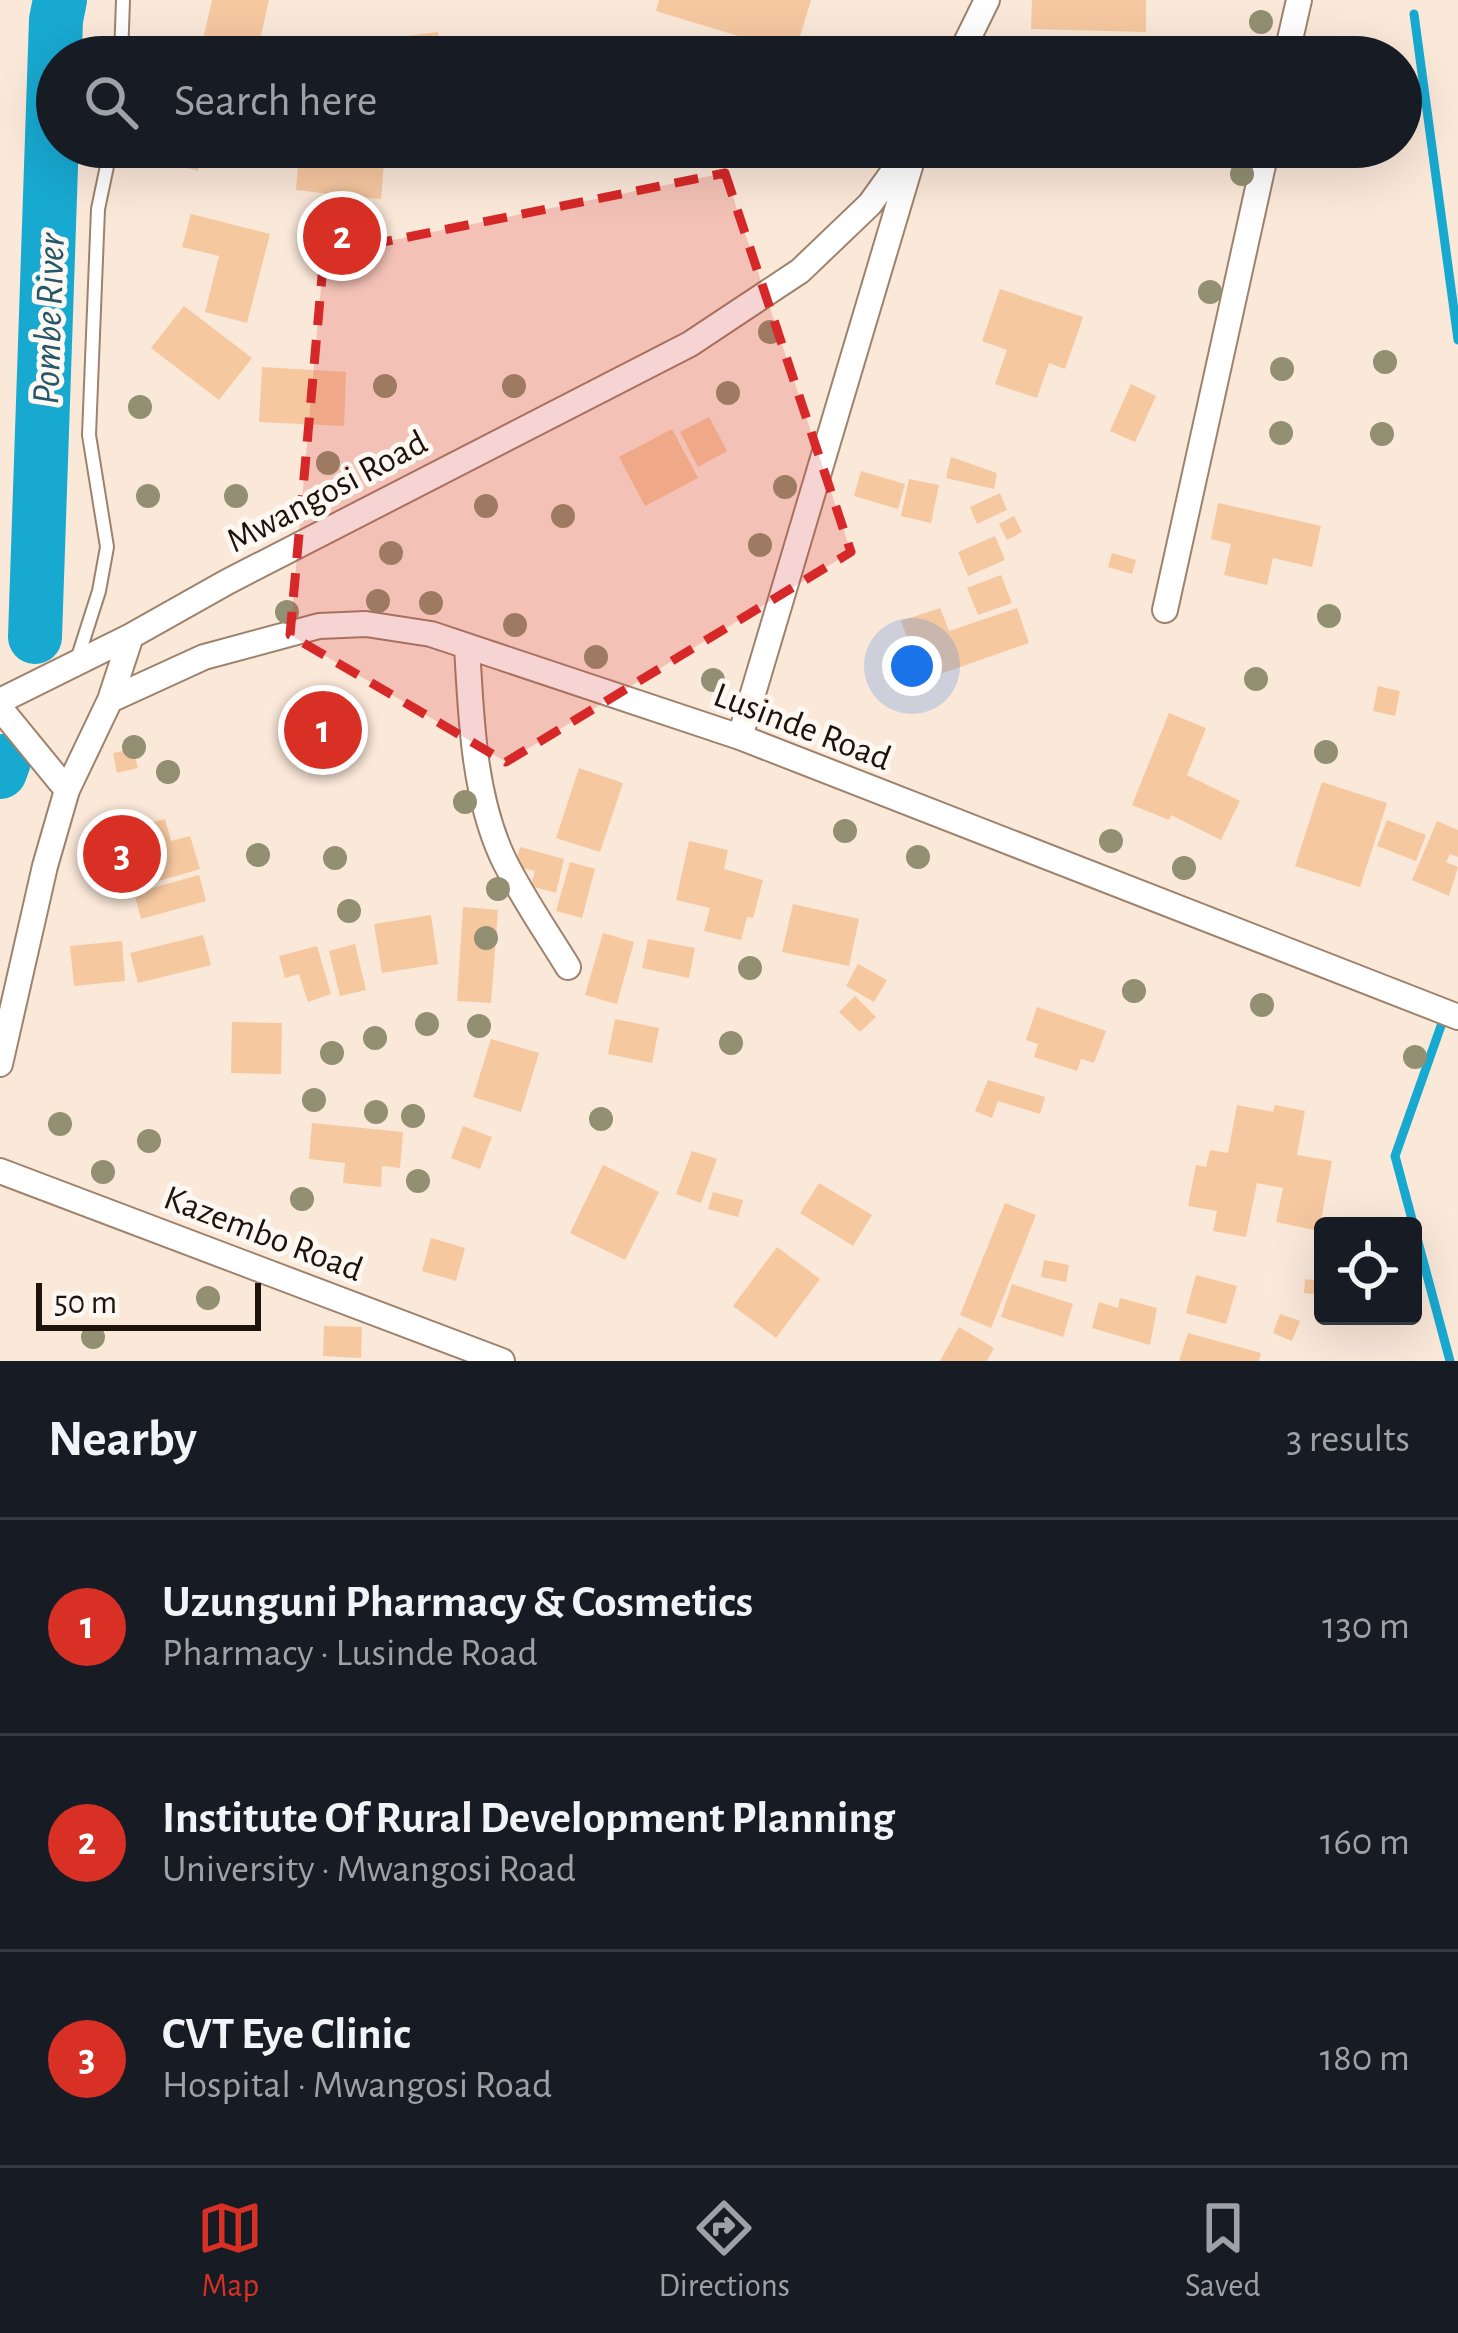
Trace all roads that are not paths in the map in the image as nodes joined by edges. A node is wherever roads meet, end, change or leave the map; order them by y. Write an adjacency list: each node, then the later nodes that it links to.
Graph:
1 (123, 0): 4 (lane)
2 (987, 0): 5 (street)
3 (1299, 0): 6 (street)
4 (122, 36)
5 (969, 36)
6 (1291, 36)
7 (107, 168): 14 (lane)
8 (897, 168): 12 (street, Mwangosi Road)
9 (907, 168): 17 (street)
10 (1262, 168): 11 (street)
11 (1165, 610)
12 (131, 636): 14 (street, Mwangosi Road); 15 (street)
13 (467, 646): 15 (street, Lusinde Road); 17 (street, Lusinde Road); 19 (street)
14 (76, 664): 16 (street, Mwangosi Road)
15 (110, 700): 18 (street)
16 (0, 705): 18 (street)
17 (740, 737): 20 (street, Lusinde Road)
18 (67, 790): 21 (street)
19 (568, 968)
20 (1458, 1017)
21 (0, 1064)
22 (0, 1171): 23 (street, Kazembo Road)
23 (502, 1361)

